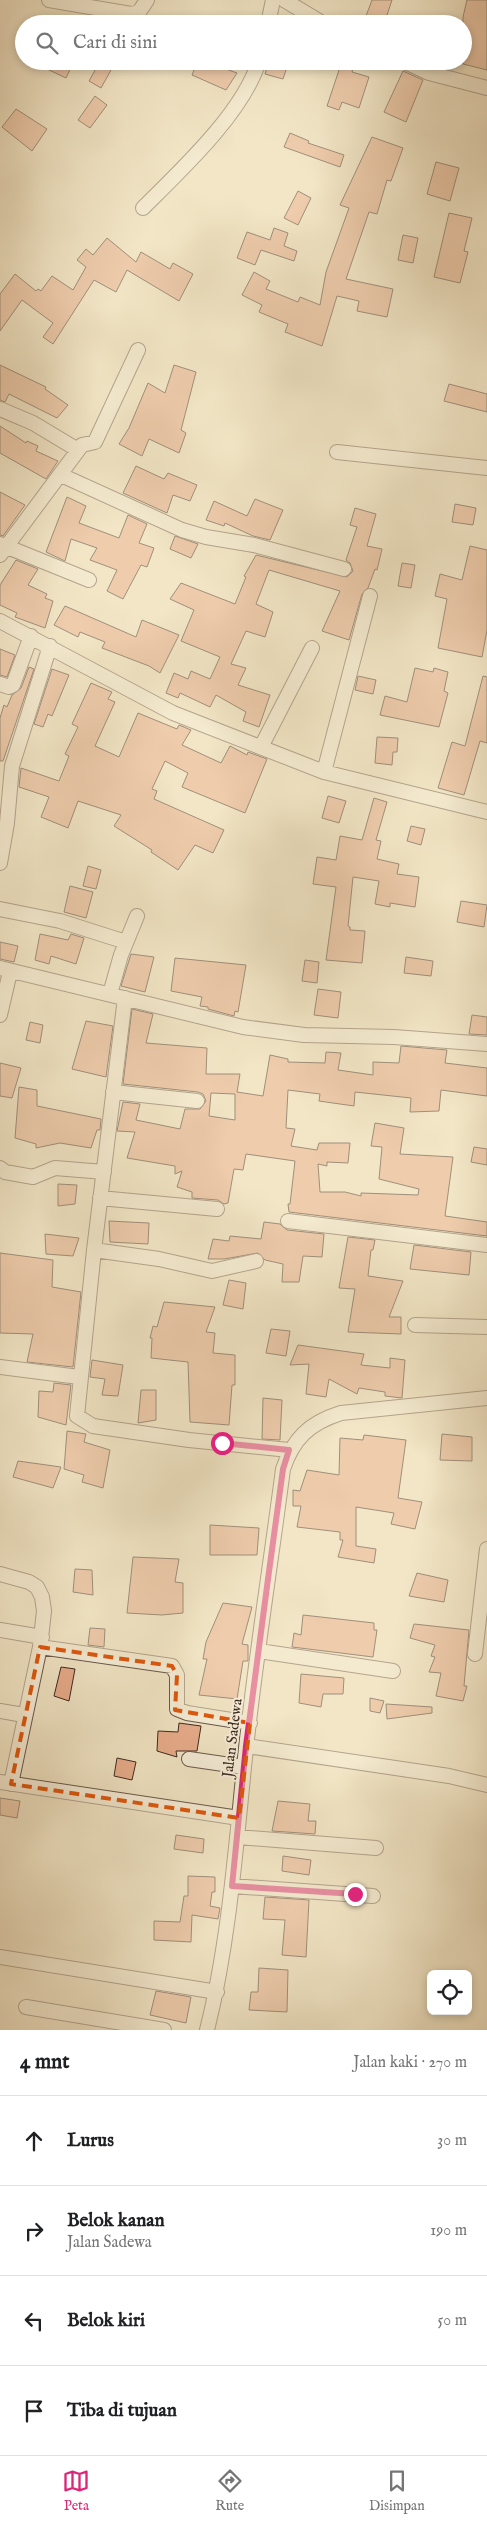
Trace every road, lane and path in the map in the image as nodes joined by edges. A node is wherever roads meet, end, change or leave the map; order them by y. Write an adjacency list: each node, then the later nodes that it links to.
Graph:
1 (49, 0): 2 (street)
2 (147, 0)
3 (273, 0): 5 (street)
4 (284, 0): 6 (street)
5 (270, 15)
6 (309, 15)
7 (256, 70): 10 (street)
8 (423, 70): 9 (street)
9 (487, 88)
10 (143, 208)
11 (138, 350): 13 (street)
12 (0, 409): 13 (street)
13 (78, 450): 16 (street)
14 (337, 452): 15 (street)
15 (487, 468)
16 (61, 475): 17 (street); 18 (street)
17 (2, 549): 19 (street)
18 (344, 569)
19 (89, 580)
20 (370, 596): 27 (street)
21 (0, 620): 22 (street)
22 (31, 636): 23 (street); 25 (street)
23 (50, 646): 26 (street); 29 (street)
24 (312, 648): 26 (street)
25 (0, 684)
26 (261, 748): 27 (street)
27 (324, 772): 28 (street)
28 (487, 812)
29 (0, 863)
30 (0, 909): 32 (street)
31 (137, 916): 32 (street)
32 (126, 942): 34 (street)
33 (5, 970): 34 (street); 36 (street)
34 (110, 994): 35 (street)
35 (125, 998): 37 (street); 38 (street)
36 (0, 1015)
37 (487, 1044)
38 (113, 1092): 39 (street); 41 (street)
39 (197, 1101)
40 (0, 1168): 41 (street)
41 (104, 1172): 42 (street)
42 (100, 1198): 43 (street); 46 (street)
43 (217, 1209)
44 (288, 1221): 45 (street)
45 (487, 1245)
46 (94, 1250): 47 (street); 51 (street)
47 (256, 1262)
48 (415, 1325): 49 (street)
49 (487, 1327)
50 (0, 1367): 51 (street)
51 (80, 1377): 53 (street)
52 (487, 1398): 53 (street)
53 (289, 1450): 58 (street, Jalan Sadewa)
54 (487, 1549): 59 (street)
55 (0, 1574): 57 (street)
56 (0, 1630): 57 (street)
57 (41, 1642): 62 (street); 63 (street)
58 (259, 1652): 60 (street); 63 (street, Jalan Sadewa)
59 (475, 1654)
60 (393, 1670)
61 (0, 1711): 62 (street)
62 (24, 1715): 67 (street)
63 (250, 1723): 64 (street, Jalan Sadewa)
64 (246, 1746): 66 (street, Jalan Sadewa); 68 (street)
65 (189, 1759): 66 (street)
66 (244, 1767): 69 (street, Jalan Sadewa)
67 (5, 1783): 69 (street)
68 (487, 1785)
69 (239, 1818): 70 (street, Jalan Sadewa)
70 (247, 1838): 71 (street); 72 (street, Jalan Sadewa)
71 (376, 1848)
72 (232, 1886): 73 (street); 75 (street, Jalan Sadewa)
73 (372, 1896)
74 (0, 1958): 75 (street)
75 (217, 1992): 78 (street, Jalan Sadewa)
76 (26, 2007): 77 (street)
77 (164, 2030)
78 (207, 2030)

